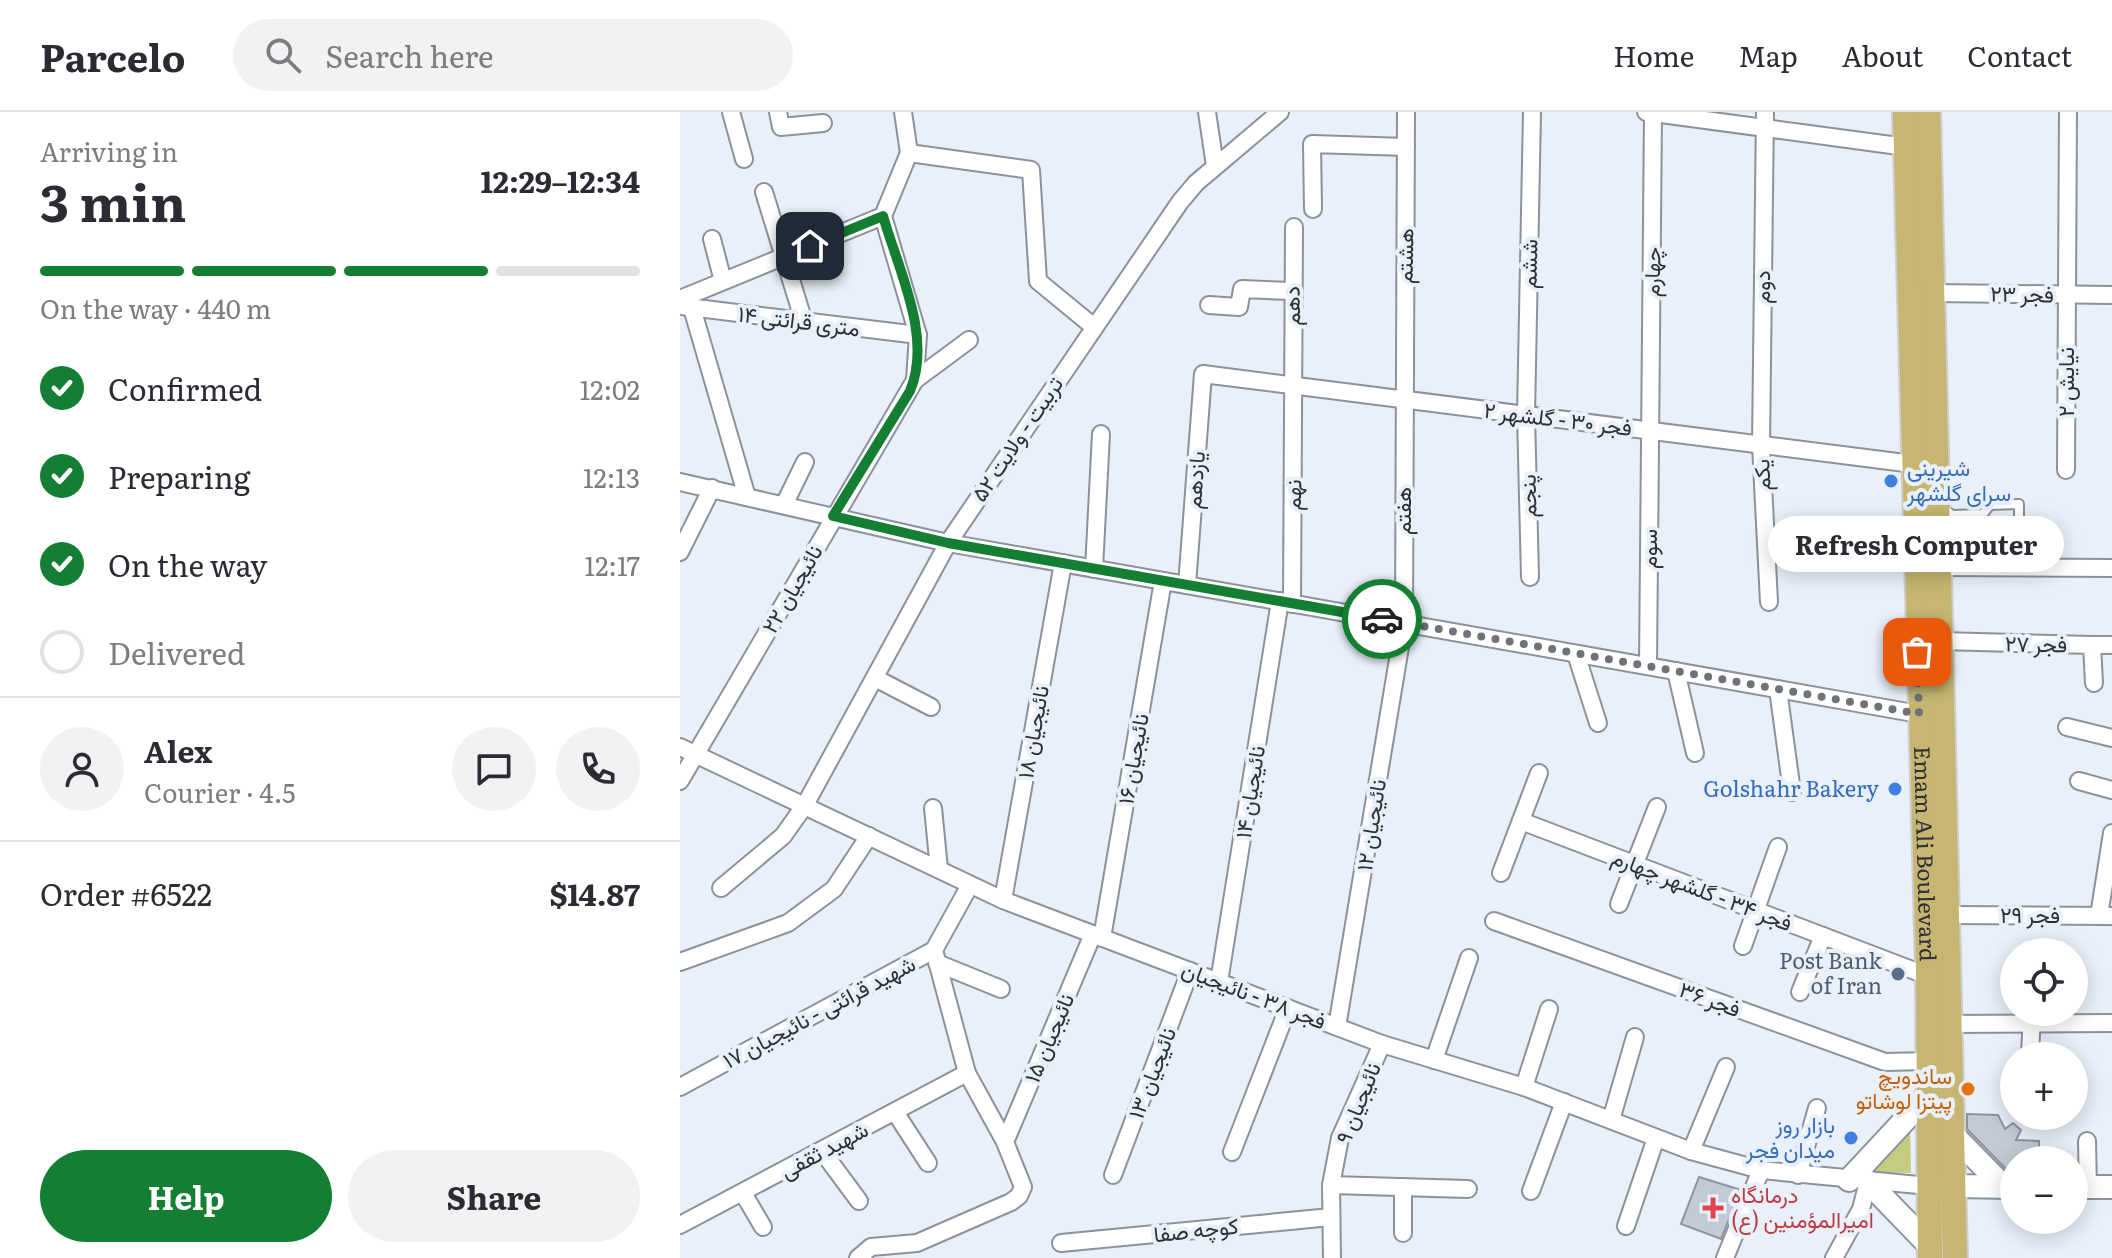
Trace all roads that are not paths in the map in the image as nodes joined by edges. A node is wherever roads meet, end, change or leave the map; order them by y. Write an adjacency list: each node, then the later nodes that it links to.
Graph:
1 (731, 112): 18 (street)
2 (778, 112): 13 (street)
3 (903, 112): 17 (street)
4 (1207, 112): 19 (street)
5 (1280, 112): 19 (street, تربیت - ولایت ۵۲)
6 (1406, 112): 15 (street, هشتم)
7 (1532, 112): 41 (street, ششم)
8 (1765, 112): 14 (street, دوم)
9 (1905, 112): 16 (main road, Emam Ali Boulevard)
10 (1928, 112): 28 (main road)
11 (2068, 112): 29 (street, نیایش ۲)
12 (1657, 113): 14 (street); 42 (street, چهارم)
13 (823, 123)
14 (1764, 130): 16 (street); 44 (street, دوم)
15 (1406, 147): 21 (street); 40 (street, هشتم)
16 (1906, 147): 46 (main road, Emam Ali Boulevard)
17 (909, 153): 22 (street); 34 (street)
18 (744, 159)
19 (1215, 166): 34 (street, تربیت - ولایت ۵۲)
20 (764, 192): 25 (street)
21 (1313, 209)
22 (883, 216): 25 (street); 35 (street)
23 (1294, 227): 27 (street, دهم)
24 (712, 239): 26 (street)
25 (786, 256): 26 (street); 33 (street)
26 (723, 281): 31 (street)
27 (1291, 291): 32 (street); 39 (street, دهم)
28 (1933, 293): 29 (street, فجر ۲۳); 51 (main road)
29 (2066, 295): 30 (street, فجر ۲۳); 47 (street, نیایش ۲)
30 (2112, 295)
31 (684, 304): 33 (street, ۱۴ متری قرائتی); 50 (street)
32 (1209, 305)
33 (804, 322): 35 (street, ۱۴ متری قرائتی)
34 (1094, 327): 55 (street, تربیت - ولایت ۵۲)
35 (918, 335): 38 (street, نائیجیان ۲۲)
36 (969, 340): 38 (street)
37 (1203, 374): 39 (street, فجر ۳۰ - گلشهر ۲); 63 (street, یازدهم)
38 (915, 380): 53 (street, نائیجیان ۲۲)
39 (1294, 386): 40 (street, فجر ۳۰ - گلشهر ۲); 64 (street, نهم)
40 (1402, 400): 41 (street, فجر ۳۰ - گلشهر ۲); 66 (street, هفتم)
41 (1526, 415): 42 (street, فجر ۳۰ - گلشهر ۲); 61 (street, پنجم)
42 (1650, 431): 44 (street, فجر ۳۰ - گلشهر ۲); 71 (street, سوم)
43 (1101, 434): 60 (street)
44 (1761, 445): 46 (street, فجر ۳۰ - گلشهر ۲); 65 (street, یکم)
45 (805, 462): 52 (street)
46 (1913, 464): 77 (main road, Emam Ali Boulevard)
47 (2066, 470)
48 (680, 482): 49 (street)
49 (712, 488): 50 (street); 56 (street)
50 (747, 497): 52 (street)
51 (1938, 503): 54 (main road); 54 (lane)
52 (784, 505): 53 (street)
53 (833, 516): 55 (street); 83 (street, نائیجیان ۲۲)
54 (1939, 542): 58 (main road)
55 (948, 543): 57 (street); 73 (street, تربیت - ولایت ۵۲)
56 (680, 552)
57 (1063, 563): 60 (street); 101 (street, نائیجیان ۱۸)
58 (1939, 567): 59 (street); 67 (main road)
59 (2112, 568)
60 (1094, 569): 62 (street)
61 (1530, 577)
62 (1163, 581): 63 (street); 107 (street, نائیجیان ۱۶)
63 (1187, 585): 64 (street)
64 (1286, 602): 66 (street); 115 (street, نائیجیان ۱۴)
65 (1769, 602)
66 (1404, 623): 70 (street); 124 (street, نائیجیان ۱۲)
67 (1941, 641): 68 (street, فجر ۲۷); 104 (main road)
68 (2092, 645): 69 (street); 74 (street, فجر ۲۷)
69 (2112, 645)
70 (1576, 654): 71 (street); 78 (street)
71 (1648, 666): 72 (street)
72 (1676, 671): 75 (street); 82 (street)
73 (875, 678): 76 (street); 89 (street, تربیت - ولایت ۵۲)
74 (2094, 683)
75 (1778, 689): 77 (street); 88 (street)
76 (931, 707)
77 (1919, 714): 114 (main road, Emam Ali Boulevard)
78 (1598, 723)
79 (2067, 727): 80 (street)
80 (2112, 738)
81 (680, 747): 83 (street, فجر ۳۸ - نائیجیان)
82 (1695, 753)
83 (697, 754): 85 (street, نائیجیان ۲۲); 89 (street, فجر ۳۸ - نائیجیان)
84 (1539, 773): 92 (street)
85 (680, 781)
86 (2079, 781): 87 (street)
87 (2112, 790)
88 (1792, 792)
89 (805, 805): 94 (street, فجر ۳۸ - نائیجیان); 100 (street, تربیت - ولایت ۵۲)
90 (1657, 807): 96 (street)
91 (933, 808): 97 (street)
92 (1521, 821): 96 (street, فجر ۳۴ - گلشهر چهارم); 98 (street)
93 (2112, 833): 105 (street)
94 (869, 836): 97 (street, فجر ۳۸ - نائیجیان); 112 (street)
95 (1778, 847): 103 (street)
96 (1636, 864): 102 (street); 103 (street, فجر ۳۴ - گلشهر چهارم)
97 (939, 869): 99 (street, فجر ۳۸ - نائیجیان)
98 (1501, 873)
99 (970, 885): 101 (street, فجر ۳۸ - نائیجیان); 110 (street, شهید قرائتی - نائیجیان ۱۷)
100 (721, 888)
101 (1003, 900): 107 (street, فجر ۳۸ - نائیجیان)
102 (1619, 904)
103 (1756, 910): 108 (street, فجر ۳۴ - گلشهر چهارم); 109 (street)
104 (1947, 915): 105 (street, فجر ۲۹); 123 (main road)
105 (2105, 916)
106 (1494, 921): 128 (street, فجر ۳۶)
107 (1098, 936): 113 (street, فجر ۳۸ - نائیجیان); 141 (street, نائیجیان ۱۵)
108 (1823, 936): 114 (street, فجر ۳۴ - گلشهر چهارم); 117 (street)
109 (1743, 946)
110 (935, 956): 116 (street); 130 (street); 131 (street, شهید قرائتی - نائیجیان ۱۷)
111 (1469, 958): 127 (street)
112 (680, 962)
113 (1190, 971): 115 (street, فجر ۳۸ - نائیجیان); 148 (street, نائیجیان ۱۳)
114 (1928, 976): 128 (main road, Emam Ali Boulevard)
115 (1219, 982): 118 (street, فجر ۳۸ - نائیجیان)
116 (1001, 989)
117 (1800, 992)
118 (1288, 1008): 124 (street, فجر ۳۸ - نائیجیان); 145 (street)
119 (1549, 1009): 132 (street)
120 (2000, 1020): 123 (street)
121 (2088, 1022): 122 (street)
122 (2112, 1023)
123 (1950, 1024): 138 (main road)
124 (1337, 1027): 126 (street, فجر ۳۸ - نائیجیان)
125 (1635, 1037): 137 (street)
126 (1382, 1044): 127 (street, فجر ۳۸ - نائیجیان); 152 (street, نائیجیان ۹)
127 (1434, 1060): 132 (street, فجر ۳۸ - نائیجیان)
128 (1929, 1061): 133 (main road, Emam Ali Boulevard)
129 (1726, 1067): 144 (street)
130 (967, 1073): 136 (street, شهید ثقفی); 141 (street)
131 (680, 1087)
132 (1524, 1087): 134 (street, فجر ۳۸ - نائیجیان)
133 (1930, 1093): 151 (main road); 153 (main road, Emam Ali Boulevard)
134 (1564, 1102): 137 (street, فجر ۳۸ - نائیجیان); 159 (street)
135 (1817, 1108): 149 (street)
136 (895, 1112): 143 (street, شهید ثقفی); 146 (street)
137 (1611, 1120): 139 (street, فجر ۳۸ - نائیجیان)
138 (1952, 1134): 150 (main road); 153 (main road)
139 (1656, 1138): 144 (street, فجر ۳۸ - نائیجیان); 164 (street)
140 (2087, 1141): 142 (street)
141 (1005, 1142): 169 (street)
142 (2086, 1146)
143 (822, 1151): 160 (street, شهید ثقفی); 161 (street)
144 (1691, 1151): 147 (street, فجر ۳۸ - نائیجیان)
145 (1232, 1152)
146 (928, 1163)
147 (1761, 1170): 149 (street, فجر ۳۸ - نائیجیان); 171 (street)
148 (1113, 1175)
149 (1798, 1175): 151 (street, فجر ۳۸ - نائیجیان)
150 (2000, 1179)
151 (1859, 1181): 153 (street, فجر ۳۸ - نائیجیان); 168 (main road); 172 (street)
152 (1331, 1185): 154 (street); 162 (street, نائیجیان ۹)
153 (1941, 1186): 155 (main road); 168 (main road, Emam Ali Boulevard); 173 (main road)
154 (1403, 1187): 158 (street); 166 (street)
155 (2000, 1187)
156 (2112, 1187): 157 (main road)
157 (2088, 1188)
158 (1468, 1189)
159 (1531, 1191)
160 (743, 1193): 163 (street, شهید ثقفی); 165 (street)
161 (859, 1201)
162 (1331, 1217): 167 (street, کوچه صفا); 170 (street, نائیجیان ۹)
163 (680, 1225)
164 (1626, 1226)
165 (763, 1227)
166 (1403, 1233)
167 (1061, 1243)
168 (1930, 1252)
169 (858, 1258)
170 (1332, 1258)
171 (1725, 1258)
172 (1834, 1258)
173 (1955, 1258)

